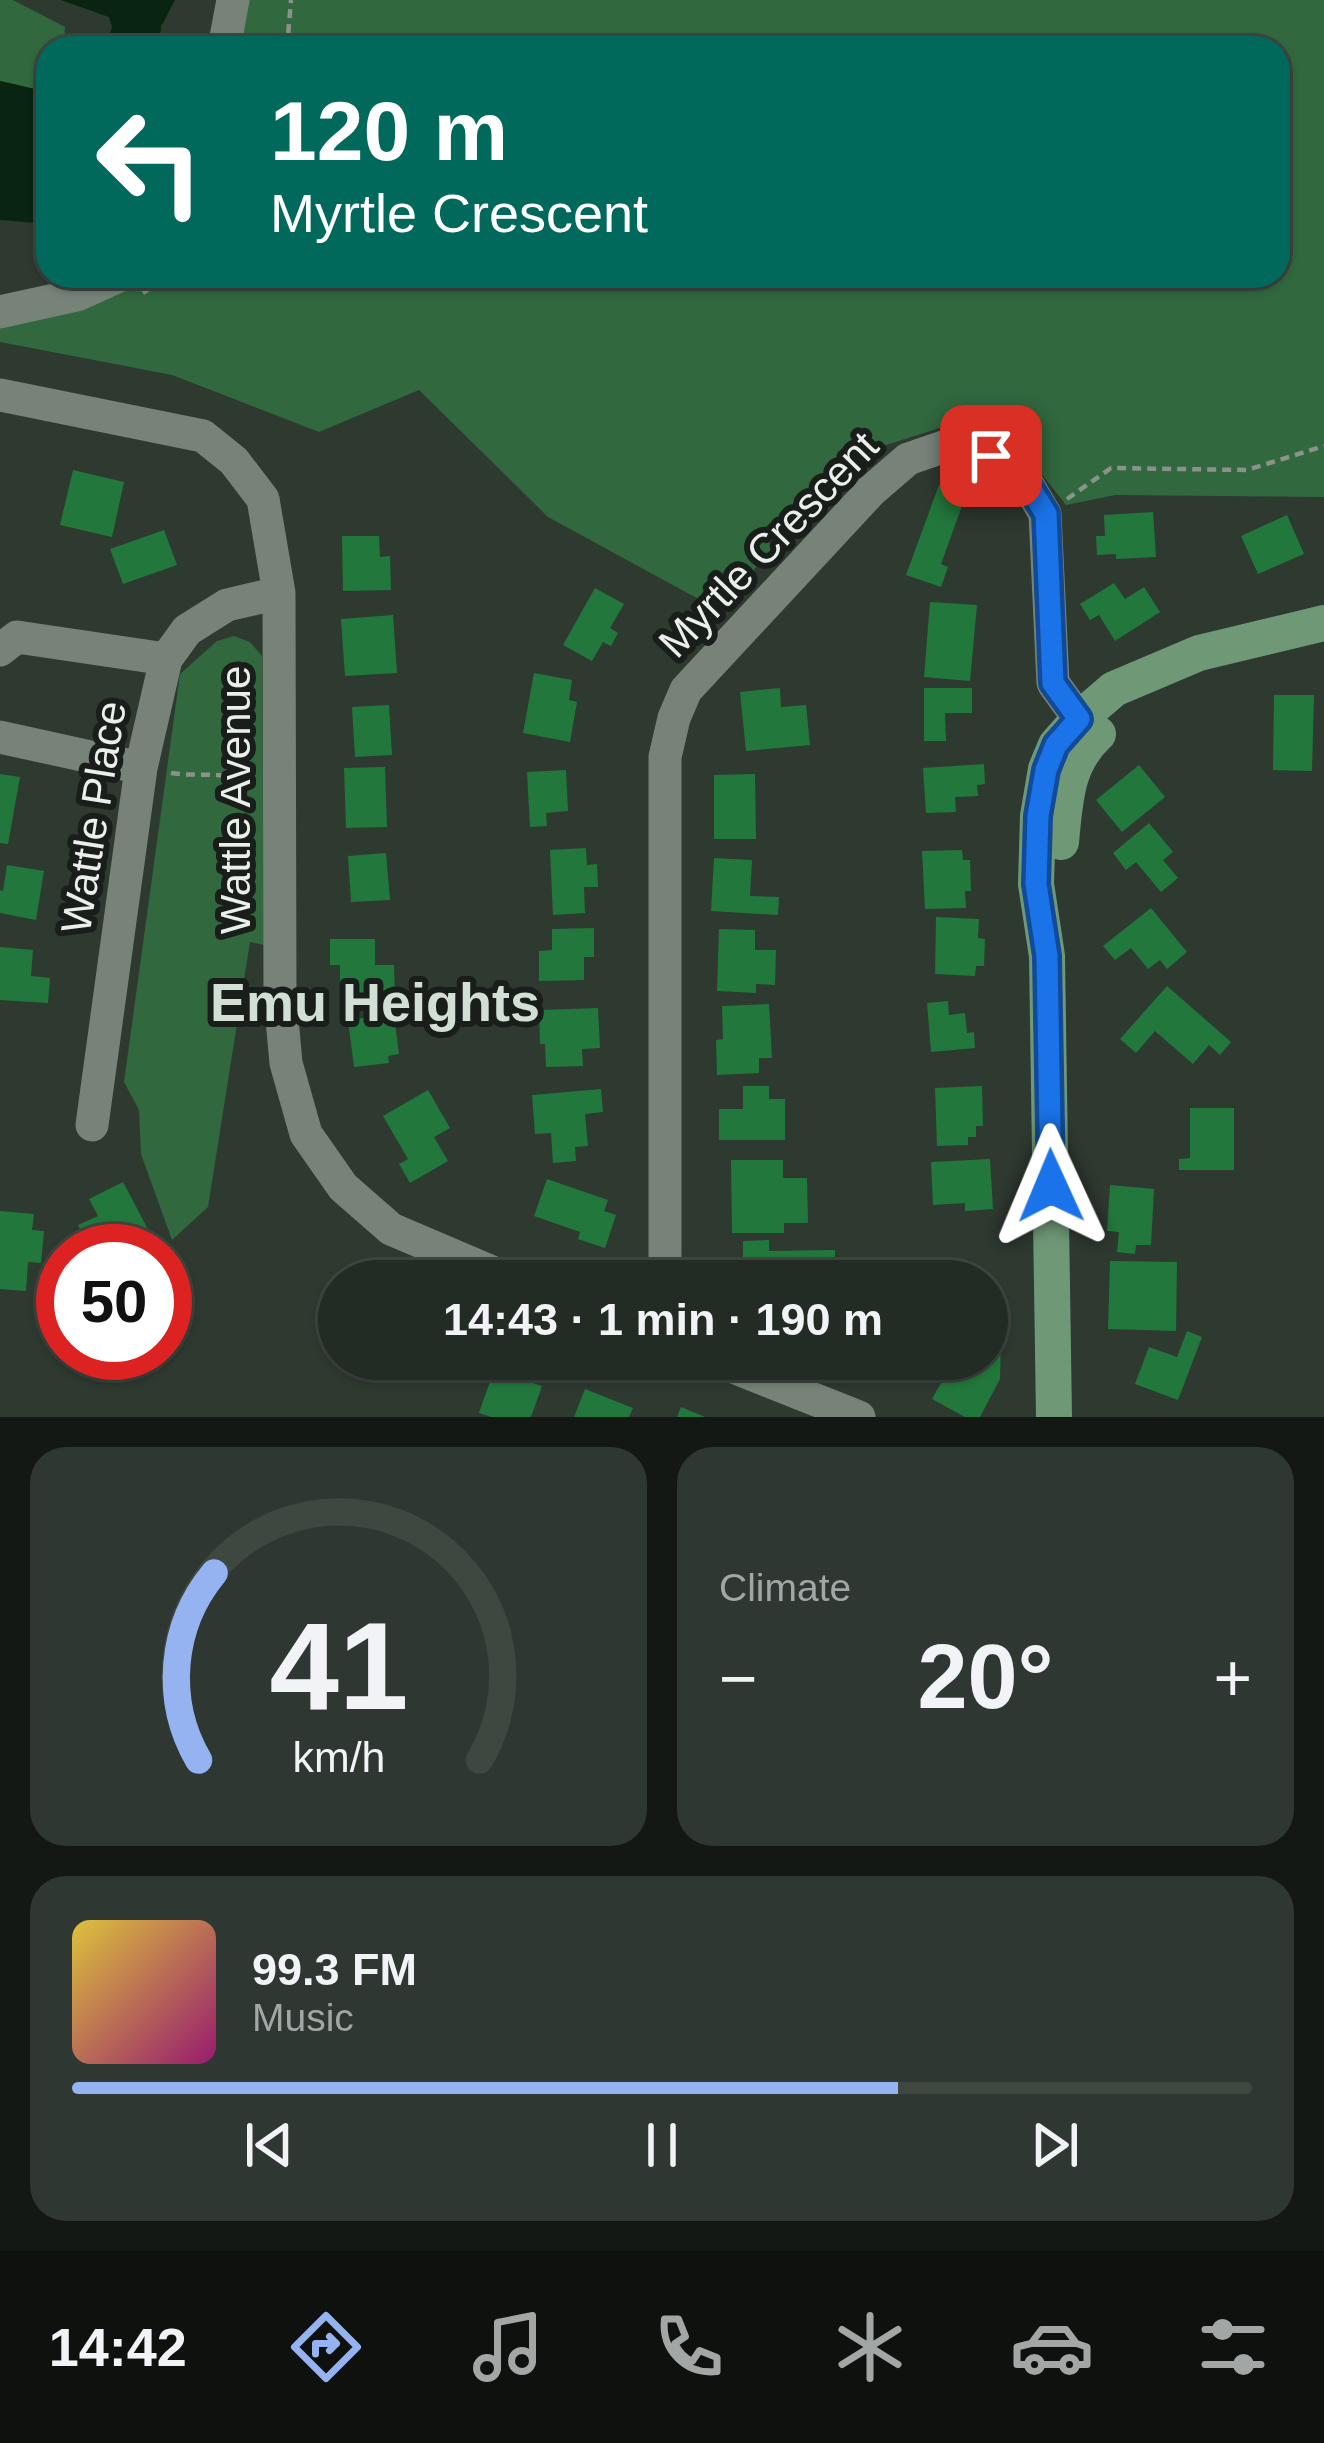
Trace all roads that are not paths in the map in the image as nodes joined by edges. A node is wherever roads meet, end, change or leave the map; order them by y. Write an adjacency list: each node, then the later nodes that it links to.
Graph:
1 (233, 0): 2 (street)
2 (226, 36)
3 (91, 288): 4 (street)
4 (0, 312)
5 (0, 394): 6 (street, Wattle Avenue)
6 (279, 593): 10 (street, Wattle Place); 16 (street, Wattle Avenue)
7 (1324, 623): 8 (main road)
8 (1274, 636): 11 (main road); 14 (main road)
9 (0, 650): 10 (street)
10 (166, 658): 13 (street, Wattle Place)
11 (1079, 719): 14 (main road); 17 (street, Myrtle Crescent)
12 (0, 737): 13 (street)
13 (141, 767): 15 (street, Wattle Place)
14 (1047, 956): 20 (main road)
15 (92, 1125)
16 (464, 1260)
17 (665, 1260)
18 (766, 1380): 19 (street)
19 (859, 1417)
20 (1054, 1417)

